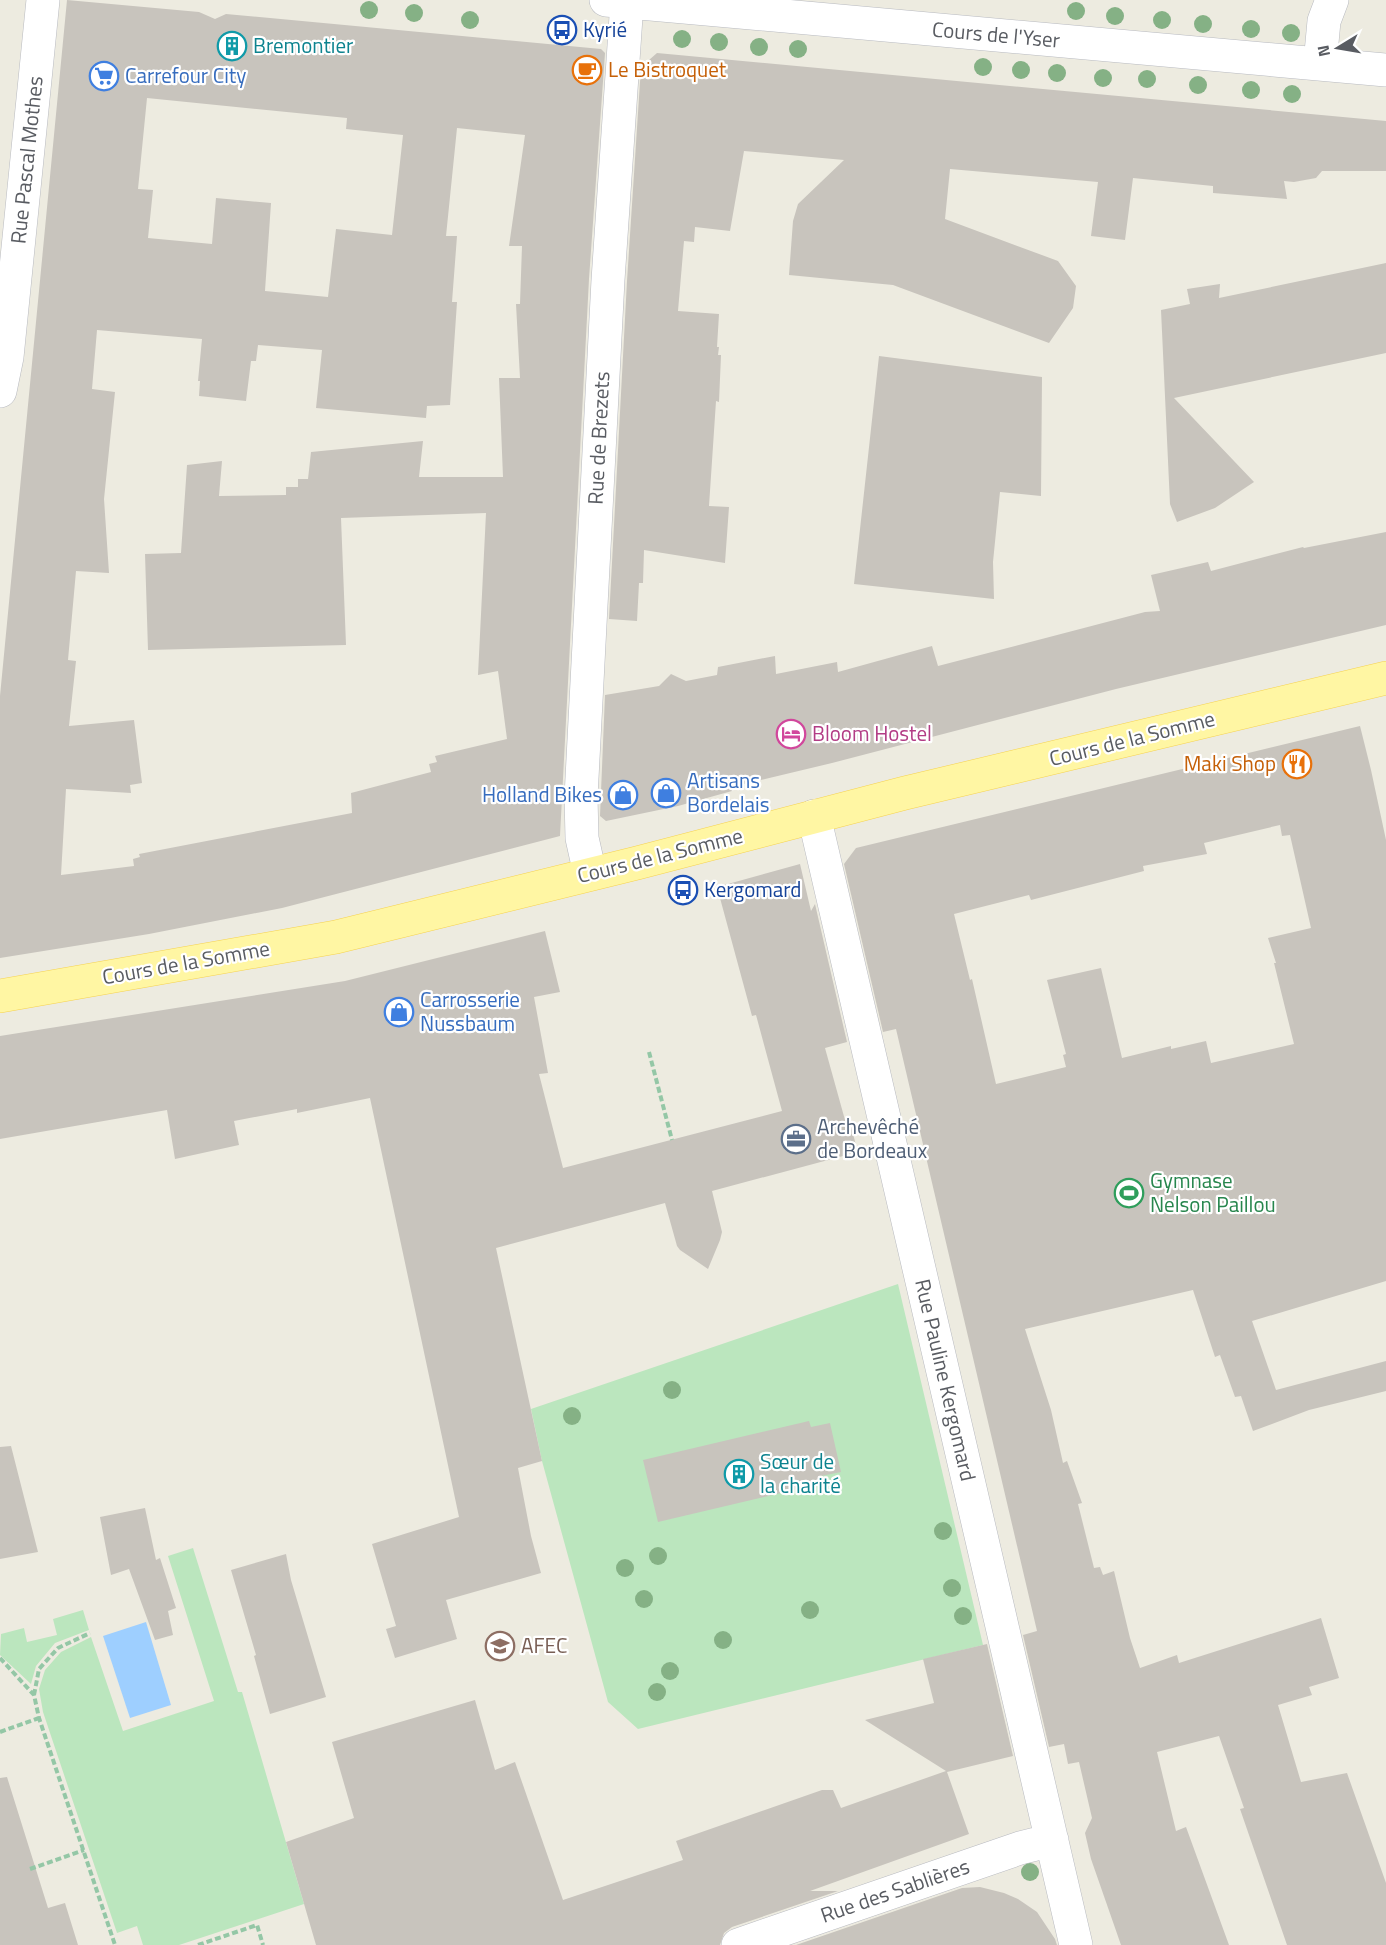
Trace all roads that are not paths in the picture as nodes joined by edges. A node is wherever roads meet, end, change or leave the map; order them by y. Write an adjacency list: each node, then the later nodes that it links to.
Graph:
1 (43, 0): 7 (street, Rue Pascal Mothes)
2 (1332, 0): 5 (street)
3 (616, 1): 4 (street, Cours de l'Yser); 10 (street, Rue de Brezets)
4 (686, 4): 5 (street, Cours de l'Yser)
5 (1320, 64): 6 (street, Cours de l'Yser)
6 (1386, 70)
7 (0, 391)
8 (1386, 678): 9 (main road, Cours de la Somme)
9 (814, 816): 10 (main road, Cours de la Somme); 12 (street, Rue Pauline Kergomard)
10 (591, 874): 11 (main road, Cours de la Somme)
11 (0, 996)
12 (1052, 1840): 13 (street, Rue des Sablières); 14 (street, Rue Pauline Kergomard)
13 (738, 1945)
14 (1076, 1945)

